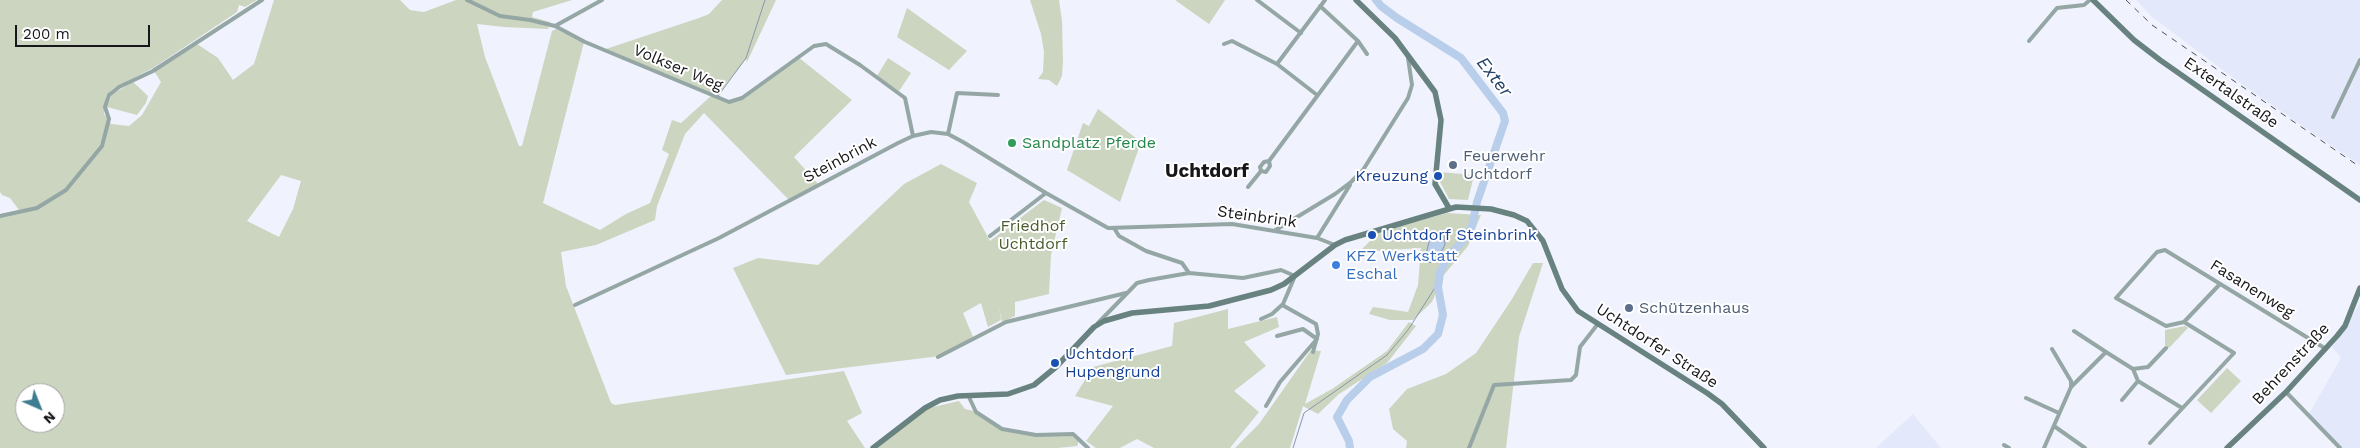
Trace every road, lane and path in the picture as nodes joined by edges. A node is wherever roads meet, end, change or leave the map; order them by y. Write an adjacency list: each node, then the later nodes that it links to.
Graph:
1 (262, 0): 28 (street)
2 (468, 0): 9 (street, Volkser Weg)
3 (602, 0): 9 (street)
4 (1257, 0): 10 (street)
5 (1325, 0): 8 (street)
6 (1356, 0): 15 (street)
7 (2091, 0): 12 (street); 26 (street, Extertalstraße)
8 (1320, 6): 10 (street); 11 (street)
9 (555, 26): 22 (street, Volkser Weg)
10 (1300, 33): 17 (street)
11 (1358, 41): 14 (street); 18 (street)
12 (2029, 41)
13 (1224, 44): 17 (street)
14 (1368, 54)
15 (1408, 56): 23 (street); 27 (street)
16 (2360, 60): 20 (street)
17 (1277, 64): 18 (street)
18 (1317, 94): 24 (street)
19 (998, 95): 21 (street)
20 (2333, 117)
21 (948, 134): 22 (street, Steinbrink); 25 (street, Steinbrink)
22 (914, 136): 40 (street, Steinbrink)
23 (1351, 182): 30 (street); 32 (street)
24 (1248, 187)
25 (1046, 193): 29 (street, Steinbrink); 31 (street)
26 (2360, 200)
27 (1449, 208): 33 (street, Uchtdorfer Straße); 43 (street, Uchtdorfer Straße)
28 (0, 216)
29 (1114, 228): 30 (street, Steinbrink); 34 (street, Steinbrink)
30 (1274, 231): 32 (street, Steinbrink)
31 (990, 236)
32 (1317, 238): 33 (street, Steinbrink)
33 (1335, 244): 35 (street, Uchtdorfer Straße)
34 (1189, 273): 35 (street); 38 (street)
35 (1295, 276): 39 (street); 44 (street, Uchtdorfer Straße)
36 (2220, 284): 42 (street); 42 (street, Fasanenweg); 50 (street, Fasanenweg)
37 (2360, 288): 50 (street, Behrenstraße)
38 (1127, 293): 44 (street); 53 (street)
39 (1283, 304): 41 (street); 47 (street)
40 (575, 305)
41 (1262, 319)
42 (2184, 322): 62 (street)
43 (1598, 325): 69 (street); 70 (street, Uchtdorfer Straße)
44 (1094, 326): 58 (street)
45 (2074, 331): 52 (street)
46 (1277, 336): 47 (street)
47 (1317, 339): 51 (street); 61 (street)
48 (2166, 348): 54 (street)
49 (2052, 349): 56 (street)
50 (2326, 349): 57 (street, Behrenstraße)
51 (1313, 352)
52 (2106, 352): 54 (street); 56 (street)
53 (938, 357)
54 (2133, 369): 55 (street)
55 (2138, 381): 60 (street); 62 (street)
56 (2070, 387): 63 (street)
57 (2286, 392): 74 (street, Behrenstraße); 75 (street)
58 (968, 395): 67 (street); 68 (street)
59 (2026, 398): 63 (street)
60 (2122, 400)
61 (1266, 406)
62 (2182, 408): 65 (street)
63 (2059, 413): 64 (street)
64 (2054, 426): 72 (street); 73 (street)
65 (2150, 443)
66 (2004, 445): 71 (street)
67 (873, 448)
68 (1088, 448)
69 (1469, 448)
70 (1764, 448)
71 (2009, 448)
72 (2044, 448)
73 (2085, 448)
74 (2227, 448)
75 (2340, 448)

